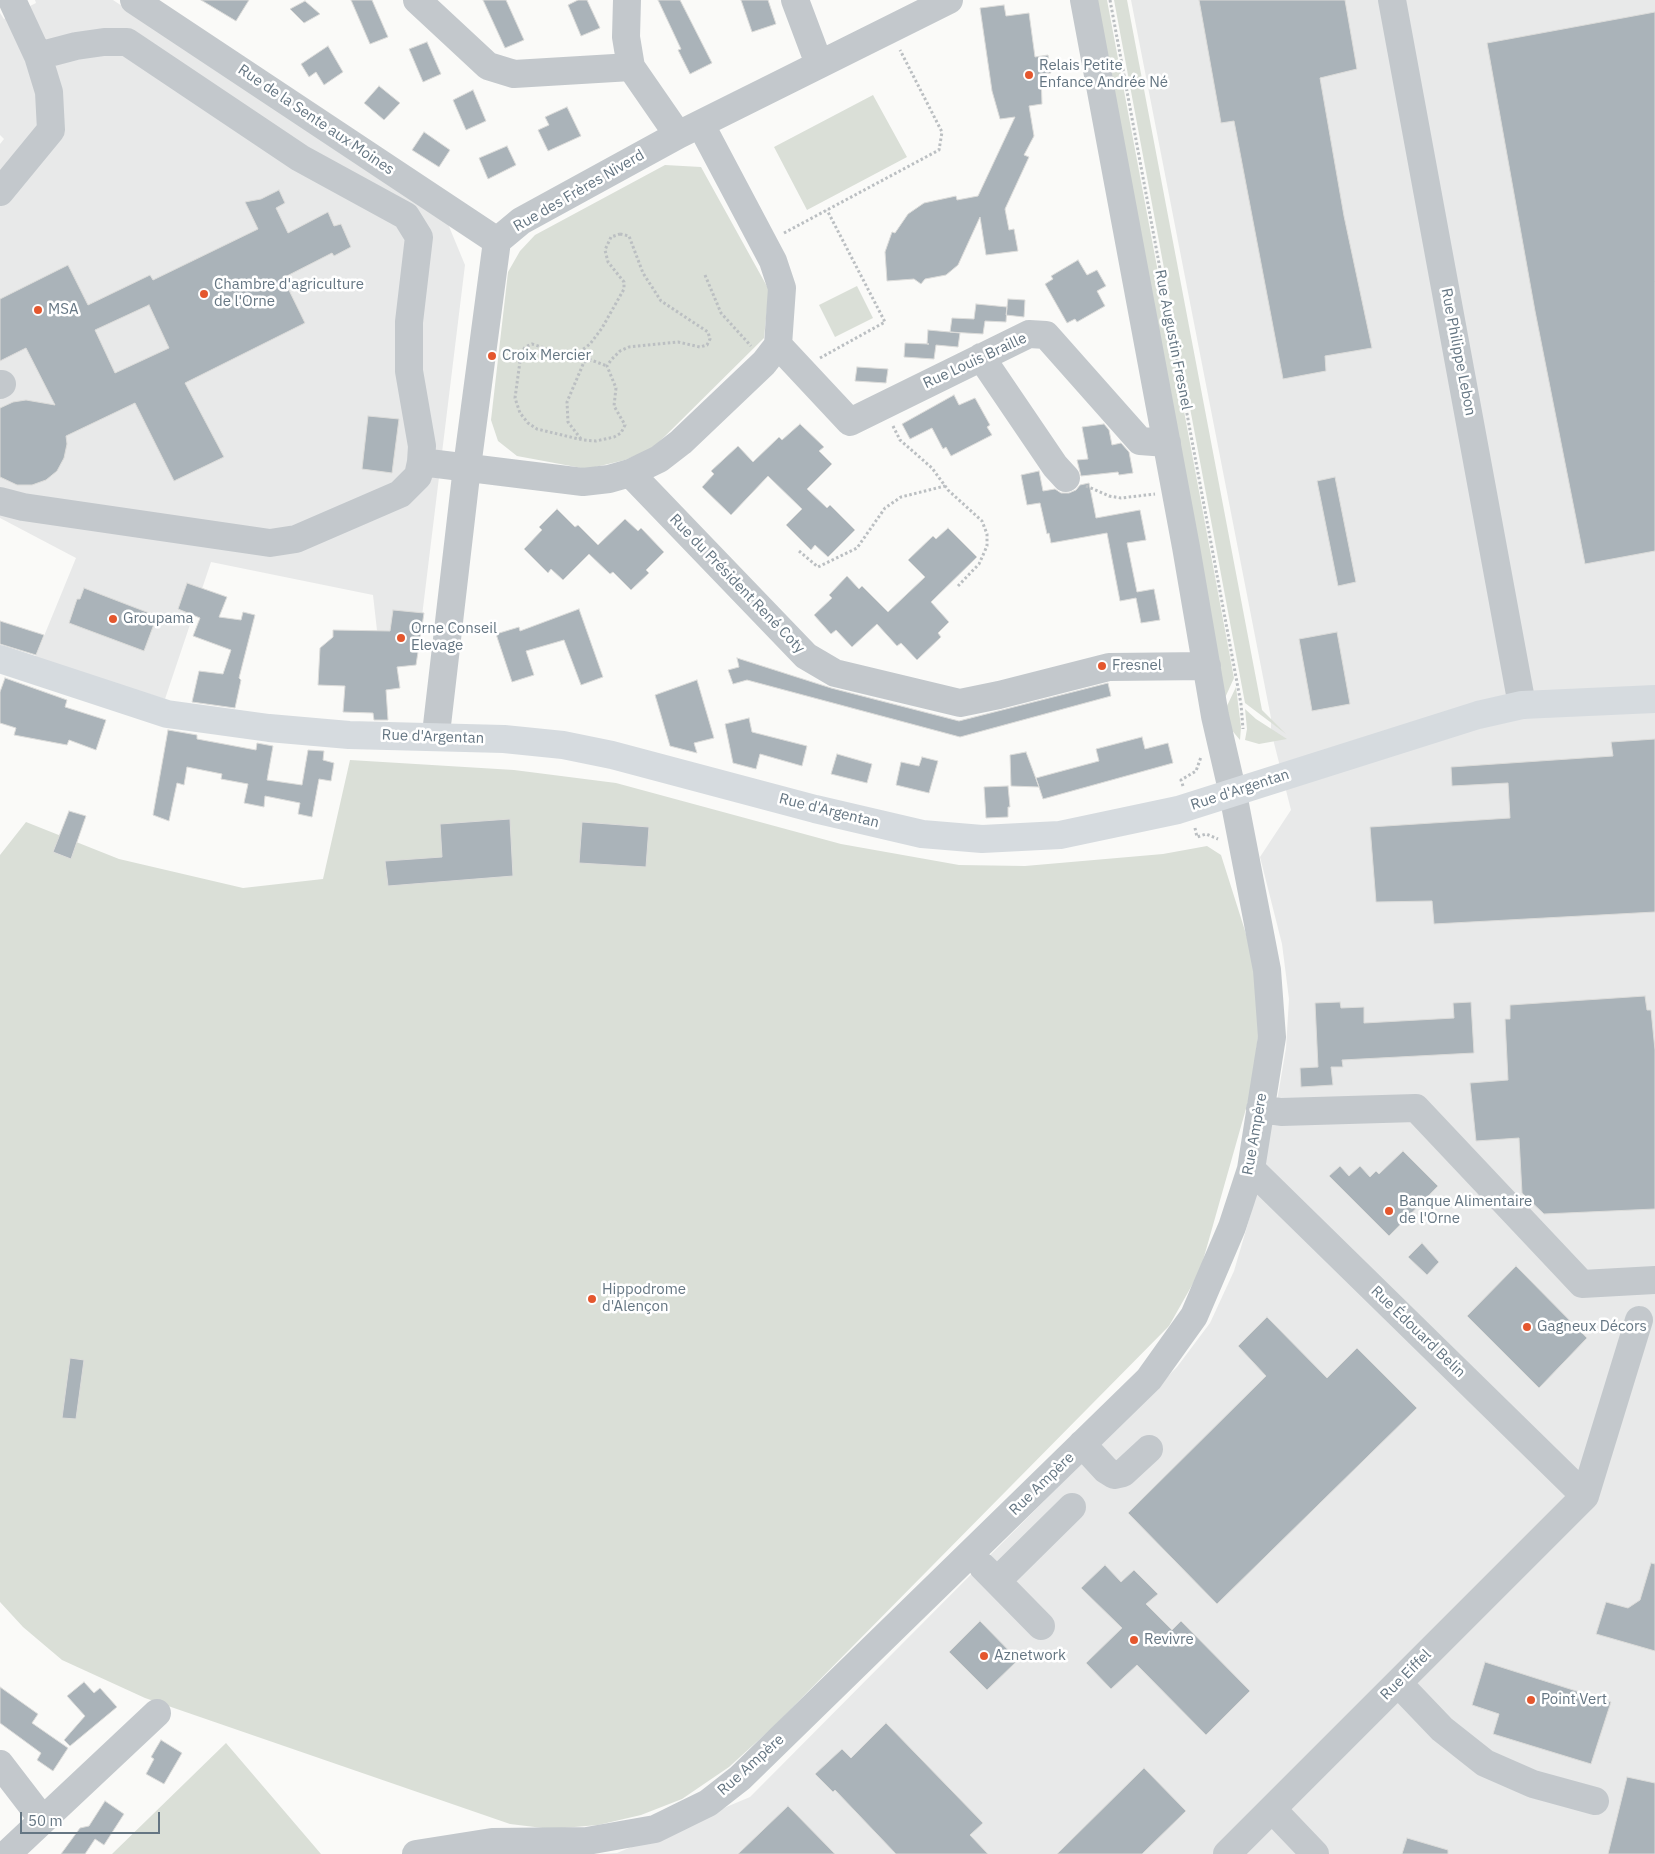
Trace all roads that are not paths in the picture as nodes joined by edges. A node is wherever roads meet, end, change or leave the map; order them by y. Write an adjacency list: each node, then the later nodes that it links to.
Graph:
1 (134, 0): 14 (street, Rue de la Sente aux Moines)
2 (417, 0): 11 (street)
3 (627, 0): 11 (street)
4 (795, 0): 10 (street)
5 (948, 0): 10 (street, Rue des Frères Niverd)
6 (1084, 0): 17 (street, Rue Augustin Fresnel)
7 (1392, 0): 26 (street, Rue Philippe Lebon)
8 (15, 6): 9 (street)
9 (38, 56): 13 (street); 18 (street)
10 (819, 64): 12 (street, Rue des Frères Niverd)
11 (631, 67): 12 (street)
12 (690, 130): 14 (street, Rue des Frères Niverd); 15 (street)
13 (0, 192)
14 (497, 241): 19 (street, Rue des Frères Niverd)
15 (772, 353): 16 (street, Rue Louis Braille); 20 (street)
16 (981, 357): 17 (street, Rue Louis Braille); 21 (street)
17 (1167, 443): 24 (street, Rue Augustin Fresnel)
18 (421, 462): 19 (street); 22 (street)
19 (467, 467): 20 (street); 27 (street, Rue des Frères Niverd)
20 (630, 473): 24 (street, Rue du Président René Coty)
21 (1066, 478)
22 (0, 501)
23 (0, 659): 27 (main road, Rue d'Argentan)
24 (1208, 666): 28 (street, Rue Ampère)
25 (1655, 699): 26 (main road, Rue d'Argentan)
26 (1522, 705): 28 (main road, Rue d'Argentan)
27 (438, 736): 28 (main road, Rue d'Argentan)
28 (1233, 794): 29 (street, Rue Ampère)
29 (1260, 1109): 30 (street, Rue Ampère); 31 (street)
30 (1251, 1168): 33 (street, Rue Ampère); 35 (street, Rue Édouard Belin)
31 (1655, 1280)
32 (1639, 1320): 35 (street)
33 (1082, 1444): 34 (street); 37 (street, Rue Ampère)
34 (1148, 1449)
35 (1585, 1496): 40 (street, Rue Eiffel)
36 (1072, 1507): 38 (street)
37 (970, 1554): 38 (street); 47 (street, Rue Ampère)
38 (997, 1581): 39 (street)
39 (1040, 1626)
40 (1398, 1683): 43 (street); 44 (street, Rue Eiffel)
41 (157, 1713): 45 (street)
42 (0, 1764): 45 (street)
43 (1595, 1801)
44 (1272, 1809): 48 (street, Rue Eiffel); 49 (street)
45 (43, 1820): 46 (street)
46 (7, 1854)
47 (416, 1854)
48 (1227, 1854)
49 (1315, 1854)

